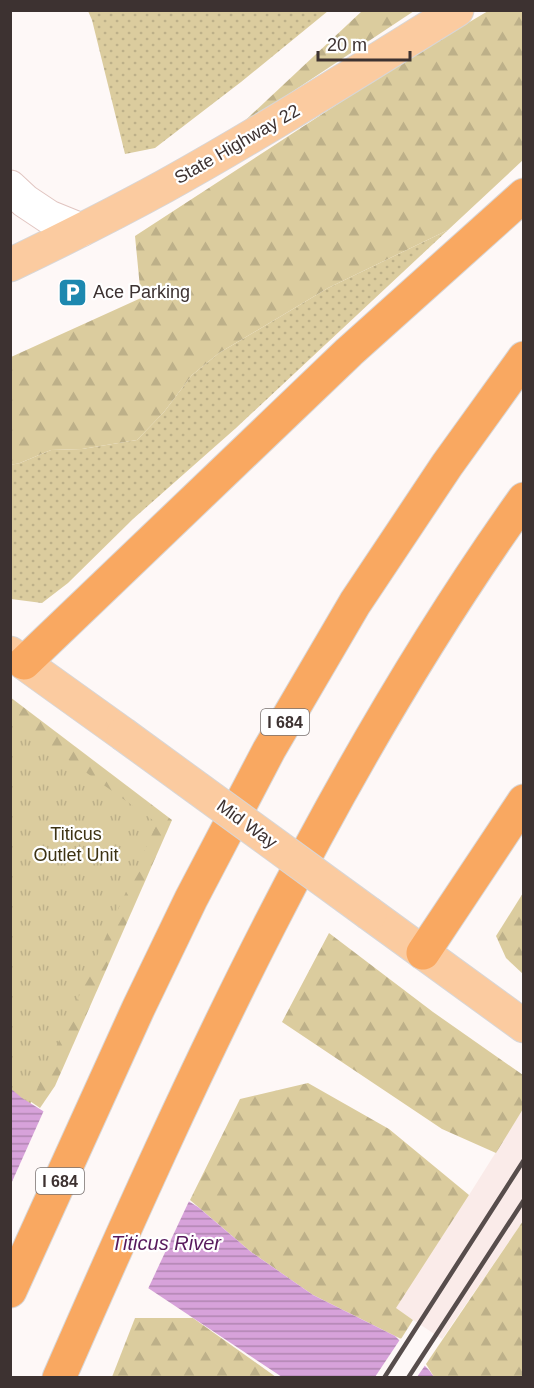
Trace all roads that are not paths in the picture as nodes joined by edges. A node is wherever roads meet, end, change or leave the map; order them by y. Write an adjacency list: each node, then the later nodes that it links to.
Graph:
1 (457, 10): 4 (main road, State Highway 22)
2 (10, 187): 4 (street)
3 (524, 195): 8 (highway)
4 (81, 230): 5 (main road, State Highway 22)
5 (10, 265)
6 (524, 358): 12 (highway, I 684)
7 (524, 499): 13 (highway)
8 (17, 658): 10 (main road, Mid Way, bridge)
9 (524, 801): 10 (highway)
10 (423, 953): 11 (main road, Mid Way)
11 (514, 1019)
12 (10, 1291)
13 (59, 1377)

